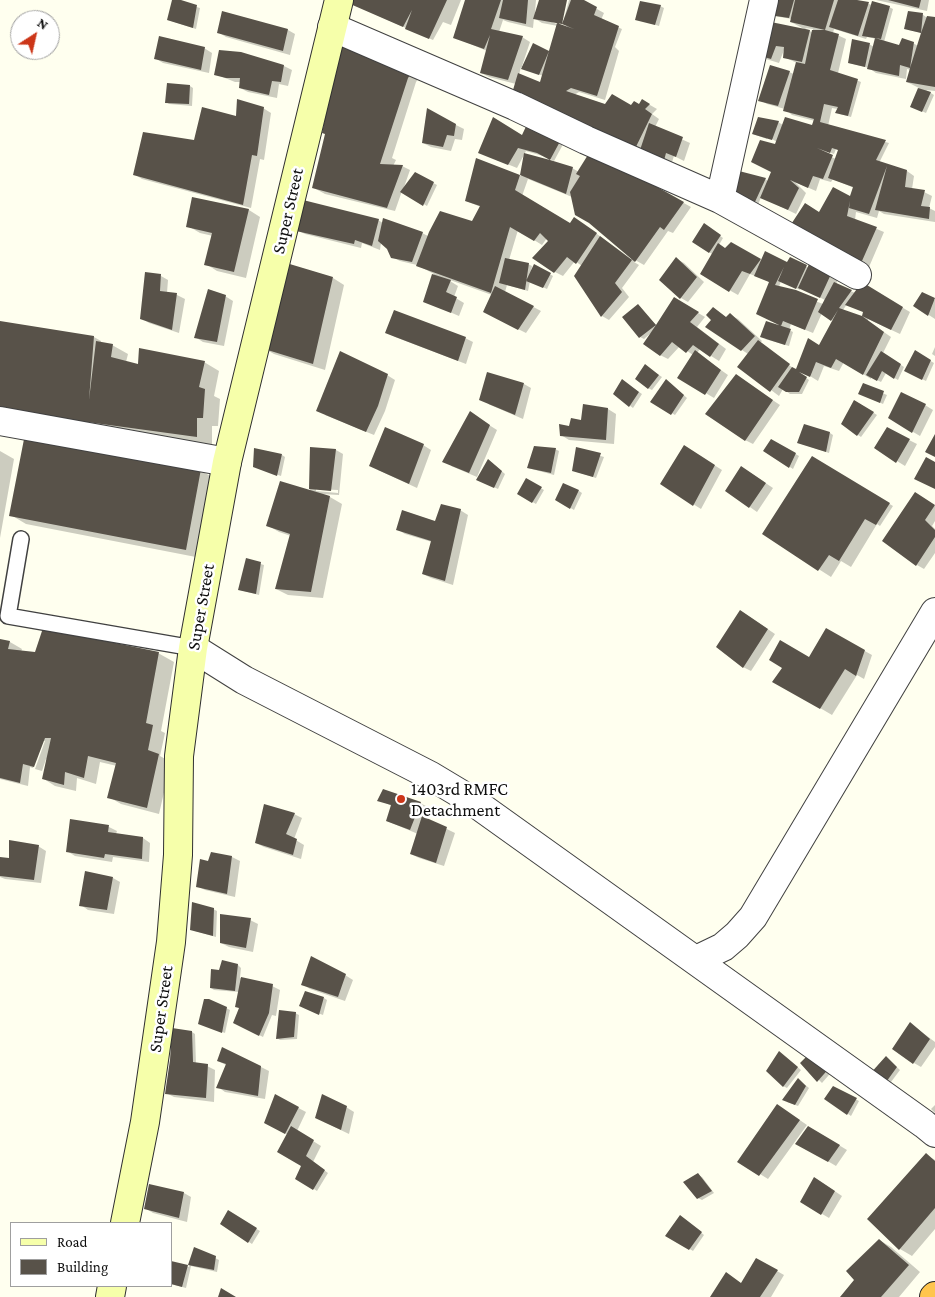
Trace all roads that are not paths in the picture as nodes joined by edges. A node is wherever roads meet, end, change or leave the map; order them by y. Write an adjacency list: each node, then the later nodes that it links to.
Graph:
1 (340, 0): 3 (street, Super Street)
2 (764, 0): 4 (street)
3 (332, 27): 4 (street); 7 (street, Super Street)
4 (720, 199): 5 (street)
5 (857, 274)
6 (0, 421): 7 (street)
7 (227, 462): 10 (street, Super Street)
8 (21, 539): 10 (lane)
9 (935, 612): 11 (street)
10 (193, 648): 11 (street); 13 (street, Super Street)
11 (696, 960): 12 (street)
12 (935, 1133)
13 (125, 1222)

